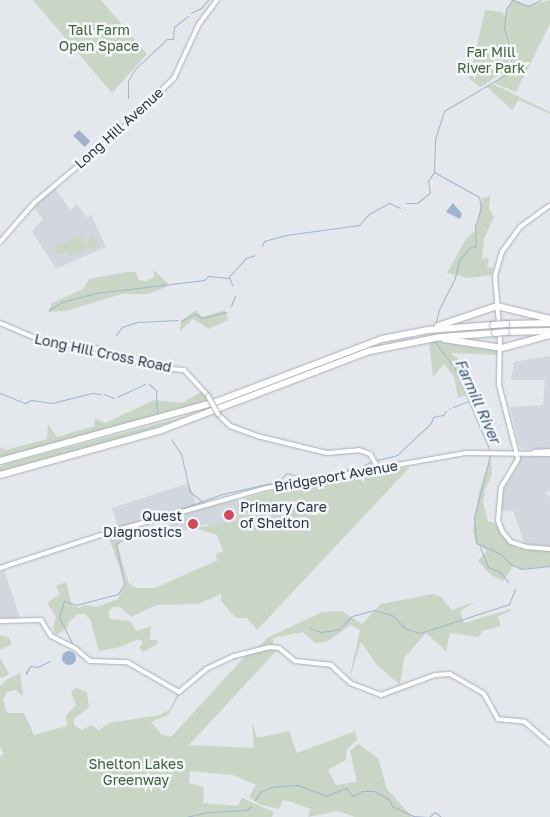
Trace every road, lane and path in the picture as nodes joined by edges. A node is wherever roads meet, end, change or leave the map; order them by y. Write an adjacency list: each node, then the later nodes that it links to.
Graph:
1 (217, 0): 3 (street, Long Hill Avenue)
2 (550, 205): 4 (street)
3 (0, 242)
4 (497, 306): 5 (highway); 7 (highway); 11 (street)
5 (550, 321): 7 (highway, bridge)
6 (0, 323): 15 (street, Long Hill Cross Road, bridge)
7 (443, 326): 14 (highway)
8 (550, 331): 10 (highway, bridge)
9 (550, 336): 11 (highway)
10 (441, 338): 11 (highway); 16 (highway)
11 (502, 348): 13 (street)
12 (550, 452): 13 (street, Bridgeport Avenue)
13 (518, 453): 15 (street, Bridgeport Avenue); 17 (street)
14 (0, 461)
15 (378, 468): 18 (street, Bridgeport Avenue)
16 (0, 475)
17 (550, 548)
18 (0, 568)
19 (0, 622): 20 (street)
20 (550, 744)

